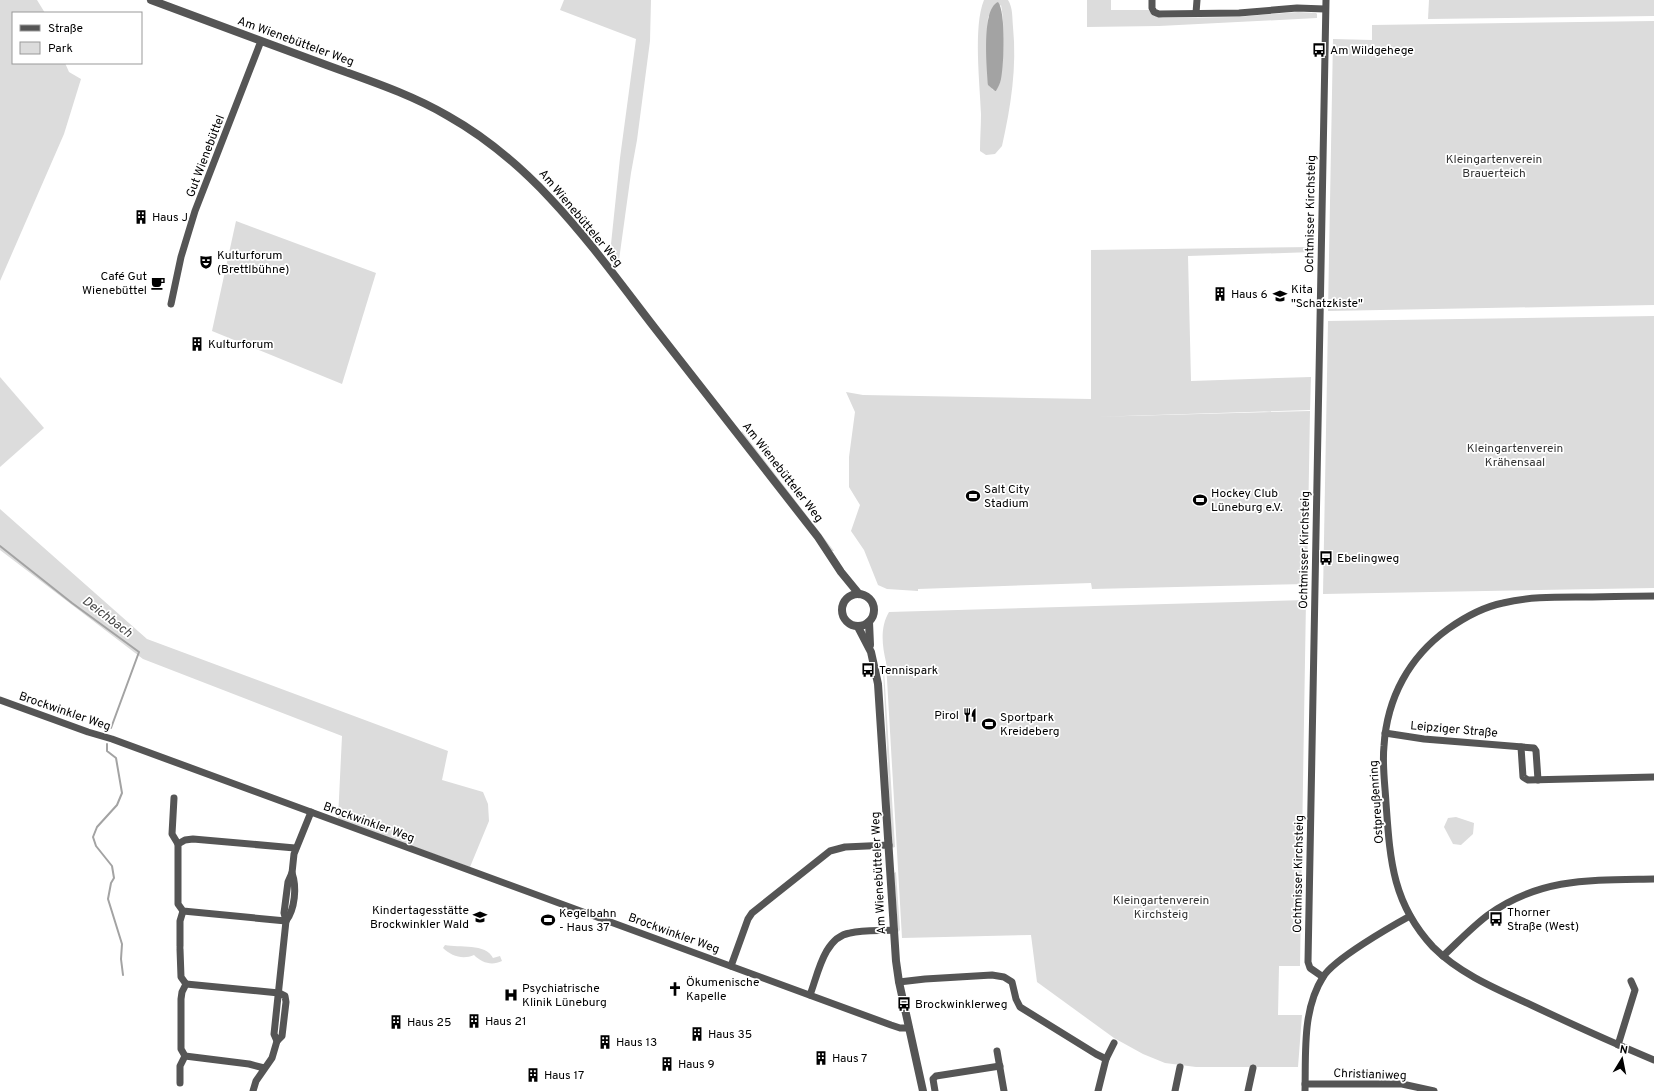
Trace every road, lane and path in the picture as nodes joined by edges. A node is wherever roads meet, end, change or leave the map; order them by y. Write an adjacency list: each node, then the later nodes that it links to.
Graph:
1 (151, 0): 7 (street, Am Wienebütteler Weg)
2 (1152, 0): 6 (street)
3 (1196, 0): 6 (street)
4 (1326, 0): 5 (street, Ochtmisser Kirchsteig)
5 (1325, 9): 6 (street); 33 (street, Ochtmisser Kirchsteig)
6 (1196, 13)
7 (261, 41): 8 (street, Gut Wienebüttel); 9 (street, Am Wienebütteler Weg)
8 (171, 304)
9 (840, 572): 10 (street, Am Wienebütteler Weg); 12 (street, Am Wienebütteler Weg)
10 (859, 594): 12 (street); 13 (street, Am Wienebütteler Weg)
11 (1654, 596): 17 (street, Ostpreußenring)
12 (847, 598): 14 (street, Am Wienebütteler Weg)
13 (869, 622): 14 (street); 15 (street, Am Wienebütteler Weg)
14 (858, 627): 15 (street, Am Wienebütteler Weg)
15 (870, 652): 24 (street, Am Wienebütteler Weg)
16 (0, 700): 22 (street, Brockwinkler Weg)
17 (1385, 733): 18 (street, Leipziger Straße); 28 (street, Ostpreußenring)
18 (1521, 747): 20 (street, Leipziger Straße); 20 (street)
19 (1654, 777): 20 (street)
20 (1538, 780)
21 (174, 798): 23 (street)
22 (311, 812): 25 (street); 32 (street, Brockwinkler Weg)
23 (178, 844): 25 (street); 27 (street)
24 (889, 845): 30 (street, Am Wienebütteler Weg); 32 (street, Brockwinkler Weg)
25 (295, 848): 29 (street)
26 (1654, 879): 31 (street)
27 (183, 911): 29 (street); 36 (street)
28 (1410, 916): 31 (street, Ostpreußenring); 33 (street)
29 (286, 921): 37 (street)
30 (894, 930): 35 (street, Am Wienebütteler Weg); 38 (street)
31 (1444, 956): 41 (street, Ostpreußenring)
32 (731, 966): 38 (street, Brockwinkler Weg)
33 (1323, 977): 51 (street)
34 (1631, 981): 41 (street)
35 (899, 982): 39 (street, Am Wienebütteler Weg); 44 (street)
36 (186, 984): 37 (street); 43 (street)
37 (278, 994): 48 (street)
38 (810, 995): 39 (street, Brockwinkler Weg)
39 (909, 1028): 54 (street, Am Wienebütteler Weg)
40 (1114, 1043): 44 (street)
41 (1618, 1044): 45 (street, Ostpreußenring)
42 (997, 1051): 46 (street)
43 (185, 1056): 48 (street); 50 (street)
44 (1106, 1059): 57 (street)
45 (1654, 1060)
46 (1000, 1066): 55 (street); 56 (street)
47 (1180, 1067): 58 (street)
48 (264, 1068): 53 (street)
49 (1253, 1068): 59 (street)
50 (180, 1083)
51 (1305, 1087): 52 (street, Christianiweg)
52 (1347, 1087): 60 (street, Christianiweg)
53 (253, 1091)
54 (923, 1091)
55 (935, 1091)
56 (1004, 1091)
57 (1098, 1091)
58 (1175, 1091)
59 (1248, 1091)
60 (1431, 1091)

